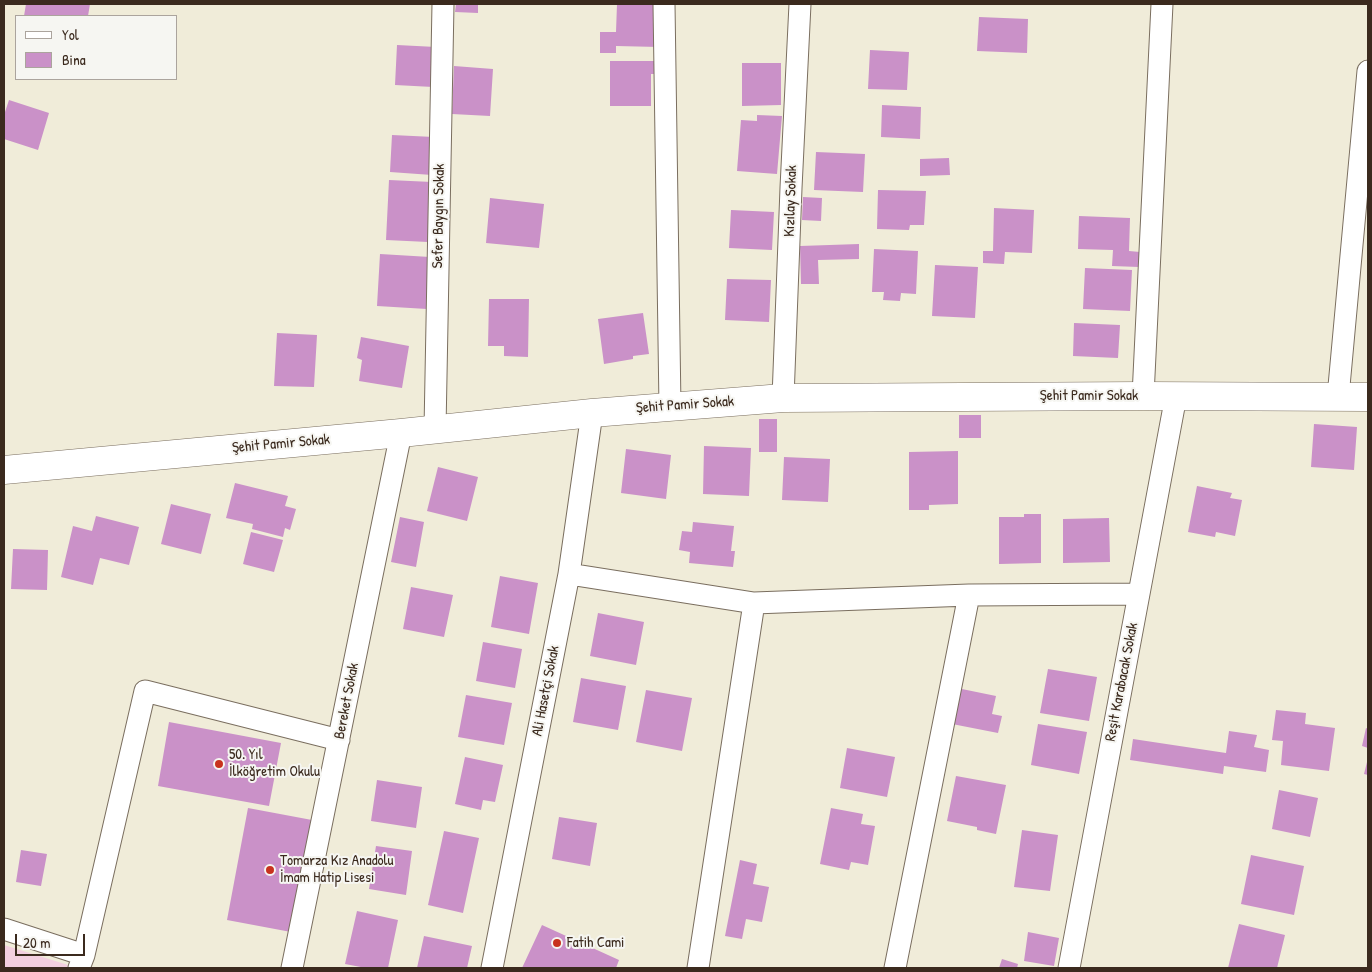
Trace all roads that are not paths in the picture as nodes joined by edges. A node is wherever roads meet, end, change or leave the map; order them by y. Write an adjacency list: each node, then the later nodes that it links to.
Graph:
1 (444, 4): 13 (street, Sefer Baygın Sokak)
2 (664, 4): 11 (street)
3 (800, 4): 10 (street, Kızılay Sokak)
4 (1162, 4): 6 (street)
5 (1368, 72): 8 (street)
6 (1143, 396): 7 (street, Şehit Pamir Sokak); 10 (street, Şehit Pamir Sokak)
7 (1176, 396): 8 (street, Şehit Pamir Sokak); 17 (street, Reşit Karabacak Sokak)
8 (1338, 397): 9 (street, Şehit Pamir Sokak)
9 (1368, 397)
10 (784, 398): 11 (street, Şehit Pamir Sokak)
11 (670, 407): 12 (street, Şehit Pamir Sokak)
12 (592, 412): 13 (street, Şehit Pamir Sokak); 16 (street, Ali Hasetçi Sokak)
13 (436, 429): 14 (street, Şehit Pamir Sokak)
14 (401, 433): 15 (street, Şehit Pamir Sokak); 20 (street, Bereket Sokak)
15 (4, 470)
16 (569, 574): 19 (street); 24 (street, Ali Hasetçi Sokak)
17 (1139, 594): 18 (street); 27 (street, Reşit Karabacak Sokak)
18 (969, 595): 19 (street); 26 (street)
19 (754, 604): 25 (street)
20 (340, 740): 22 (street); 23 (street, Bereket Sokak)
21 (4, 929): 22 (street)
22 (82, 962)
23 (292, 968)
24 (492, 968)
25 (698, 968)
26 (895, 968)
27 (1069, 968)

